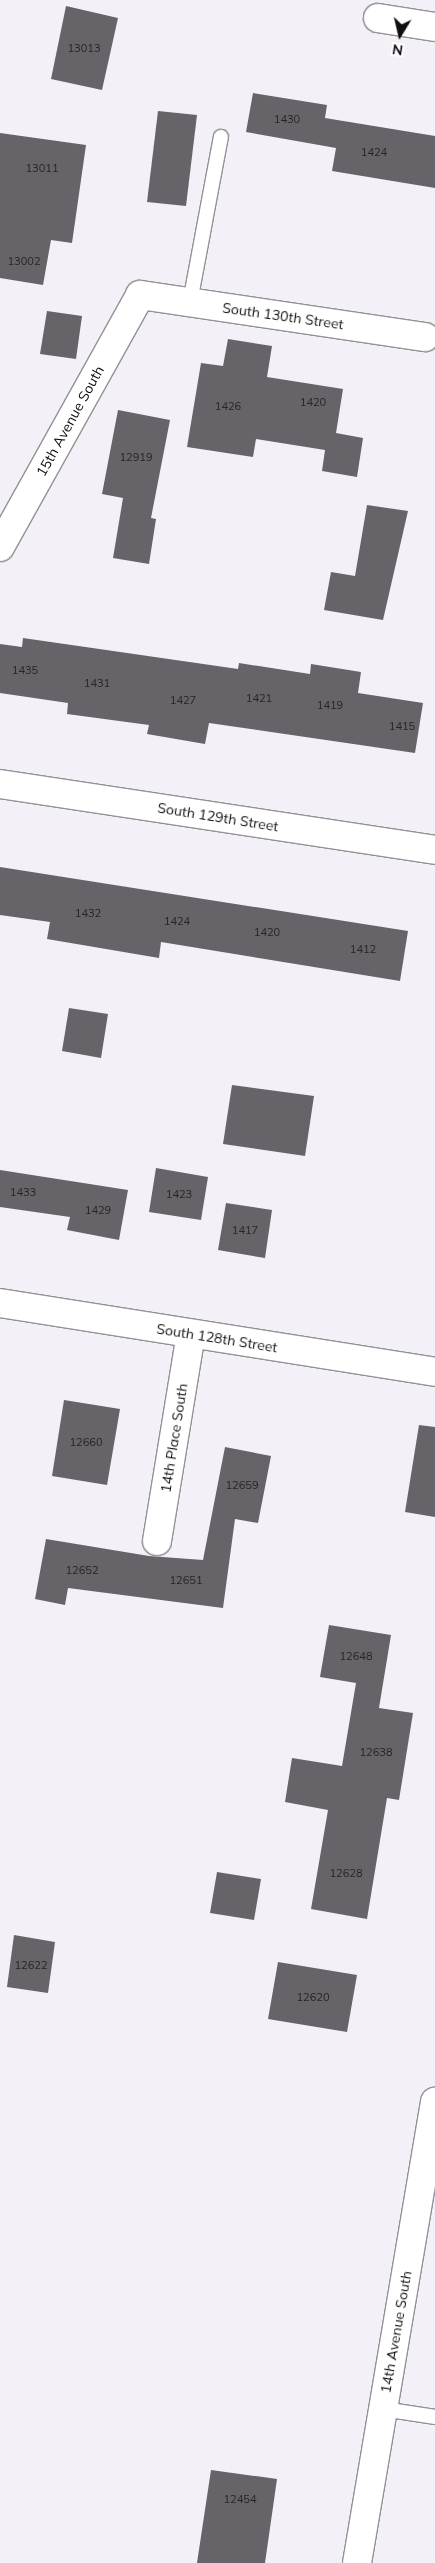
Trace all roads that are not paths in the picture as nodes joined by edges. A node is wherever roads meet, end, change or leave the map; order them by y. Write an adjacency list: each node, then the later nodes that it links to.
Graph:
1 (378, 18): 2 (street)
2 (435, 27)
3 (221, 137): 5 (lane)
4 (140, 294): 5 (street, South 130th Street); 7 (street, 15th Avenue South)
5 (190, 302): 6 (street, South 130th Street)
6 (425, 337)
7 (0, 547)
8 (0, 784): 9 (street, South 129th Street)
9 (435, 850)
10 (0, 1303): 11 (street, South 128th Street)
11 (191, 1334): 12 (street, South 128th Street); 13 (street, 14th Place South)
12 (435, 1372)
13 (157, 1541)
14 (435, 2102): 15 (street, 14th Avenue South)
15 (383, 2409): 16 (lane); 17 (street, 14th Avenue South)
16 (435, 2417)
17 (357, 2563)

